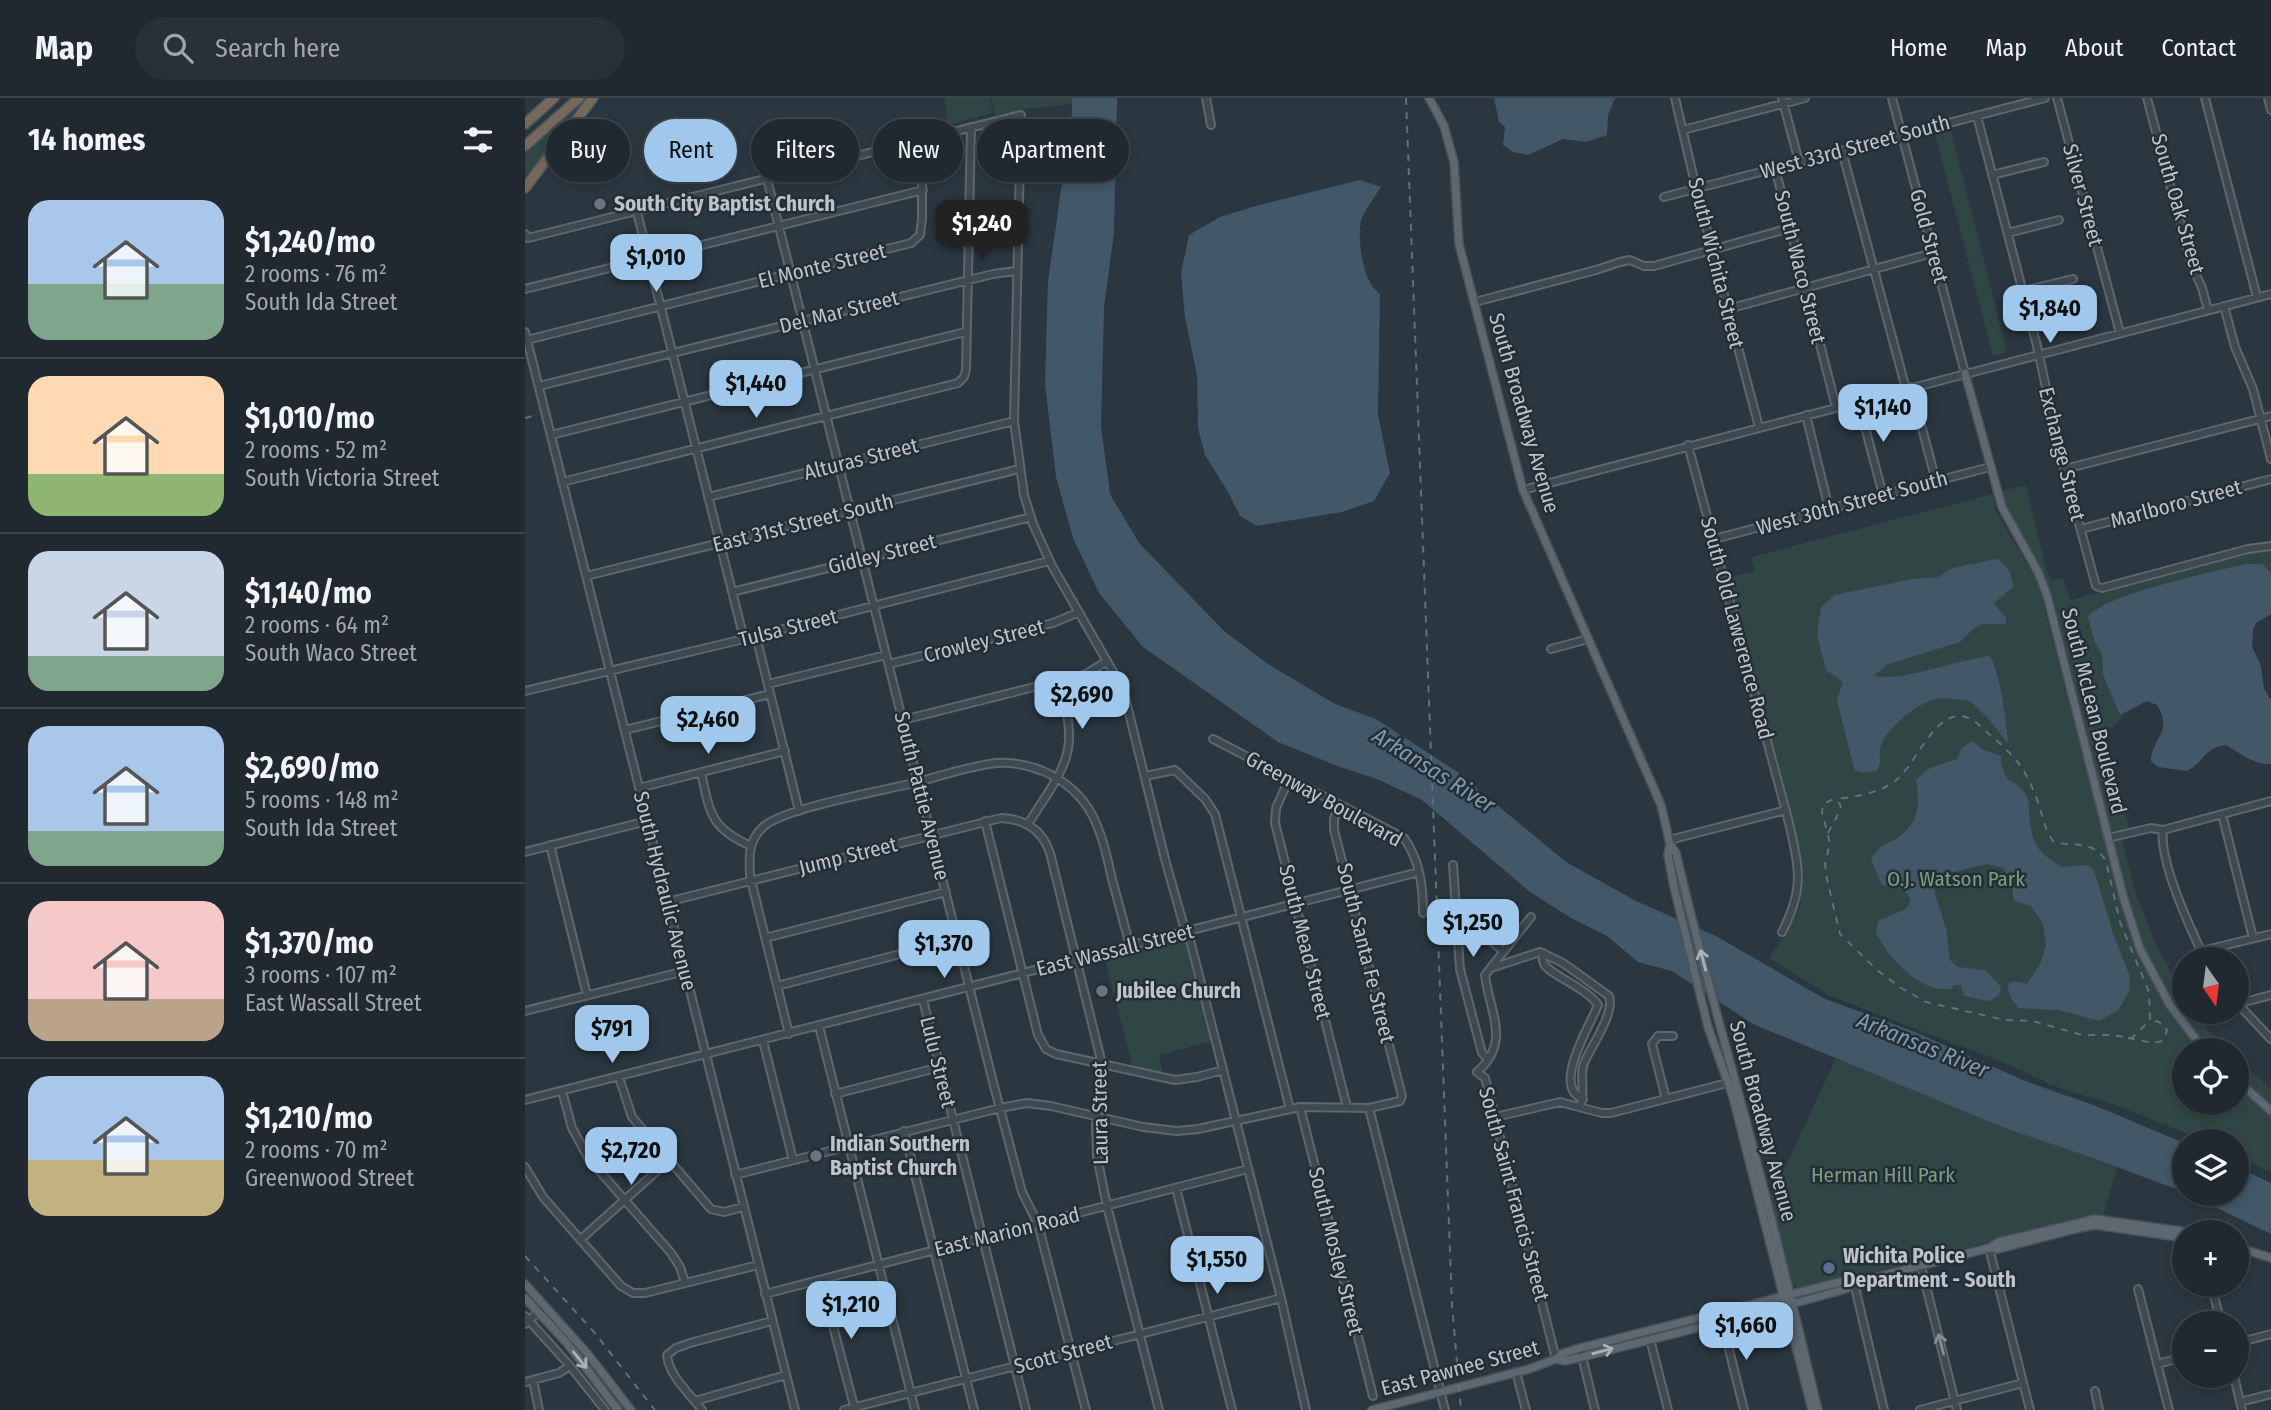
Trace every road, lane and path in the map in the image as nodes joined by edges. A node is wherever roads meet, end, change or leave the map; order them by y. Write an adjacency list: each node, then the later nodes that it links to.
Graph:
1 (554, 98): 17 (highway)
2 (579, 98): 23 (highway)
3 (593, 98): 32 (highway)
4 (1206, 98): 18 (street)
5 (1675, 98): 21 (street, South Wichita Street)
6 (1805, 98): 14 (street)
7 (1892, 98): 22 (street, Gold Street)
8 (2045, 98): 16 (street, West 33rd Street South)
9 (2057, 98): 63 (street, Silver Street)
10 (2147, 98): 59 (street, South Oak Street)
11 (2205, 98): 54 (street)
12 (2268, 98): 15 (street)
13 (1430, 100): 55 (main road, South Broadway Avenue)
14 (1782, 101): 21 (street); 25 (street, South Waco Street)
15 (2271, 110)
16 (1977, 116): 22 (street, West 33rd Street South); 28 (street, Exchange Street)
17 (525, 124)
18 (1211, 125)
19 (971, 127): 20 (street); 46 (street); 49 (street)
20 (963, 129)
21 (1683, 130): 33 (street, South Wichita Street)
22 (1902, 135): 24 (street, West 33rd Street South); 43 (street, Gold Street)
23 (525, 146)
24 (1842, 151): 25 (street, West 33rd Street South); 45 (street)
25 (1799, 162): 27 (street, West 33rd Street South)
26 (2043, 162): 28 (street)
27 (1775, 168): 33 (street, West 33rd Street South); 39 (street, South Waco Street)
28 (1992, 175): 40 (street, Exchange Street)
29 (752, 182): 36 (street)
30 (768, 182): 38 (street, South Pattie Avenue)
31 (923, 182): 34 (street)
32 (525, 188)
33 (1696, 188): 35 (street, West 33rd Street South); 42 (street, South Wichita Street)
34 (923, 190): 38 (street); 47 (street, El Monte Street)
35 (1664, 197)
36 (637, 212): 41 (street); 44 (street)
37 (2059, 220): 40 (street)
38 (779, 226): 44 (street); 47 (street, South Pattie Avenue)
39 (1790, 228): 42 (street); 50 (street, South Waco Street)
40 (2008, 233): 52 (street, Exchange Street)
41 (525, 234)
42 (1712, 250): 55 (street); 58 (street, South Wichita Street)
43 (1933, 253): 45 (street); 68 (street, Gold Street)
44 (649, 259): 51 (street); 56 (street)
45 (1874, 269): 50 (street); 70 (street)
46 (1016, 271): 49 (street, Del Mar Street); 78 (street)
47 (791, 274): 56 (street, El Monte Street); 60 (street, South Pattie Avenue)
48 (2073, 279): 52 (street)
49 (968, 280): 60 (street, Del Mar Street); 62 (street)
50 (1806, 288): 58 (street); 73 (street, South Waco Street)
51 (525, 289)
52 (2023, 292): 66 (street, Exchange Street)
53 (2271, 294): 54 (street)
54 (2257, 298): 57 (street)
55 (1475, 302): 91 (main road, South Broadway Avenue)
56 (661, 306): 64 (street, El Monte Street); 65 (street)
57 (2224, 306): 59 (street); 77 (street)
58 (1728, 309): 79 (street, South Wichita Street)
59 (2207, 310): 63 (street)
60 (803, 321): 65 (street, Del Mar Street); 67 (street, South Pattie Avenue)
61 (525, 332): 64 (street, South Hydraulic Avenue)
62 (965, 332): 67 (street); 75 (street)
63 (2120, 333): 66 (street)
64 (527, 340): 69 (street, South Hydraulic Avenue)
65 (673, 354): 69 (street, Del Mar Street); 71 (street)
66 (2037, 354): 68 (street); 87 (street, Exchange Street)
67 (815, 369): 71 (street); 75 (street, South Pattie Avenue)
68 (1965, 373): 70 (street); 85 (main road, South McLean Boulevard)
69 (540, 386): 80 (street, South Hydraulic Avenue)
70 (1908, 388): 72 (street); 89 (street)
71 (685, 401): 80 (street); 82 (street)
72 (1858, 401): 73 (street); 92 (street)
73 (1836, 407): 74 (street)
74 (1806, 415): 79 (street); 94 (street)
75 (827, 416): 82 (street); 84 (street, South Pattie Avenue)
76 (2271, 416): 77 (street)
77 (2260, 419): 83 (street); 87 (street)
78 (1014, 421): 84 (street, Alturas Street); 86 (street)
79 (1759, 427): 81 (street)
80 (551, 435): 90 (street, South Hydraulic Avenue)
81 (1688, 445): 91 (street); 98 (street, South Old Lawerence Road)
82 (697, 449): 90 (street); 93 (street)
83 (2271, 460)
84 (839, 464): 93 (street, Alturas Street); 95 (street, South Pattie Avenue)
85 (1990, 467): 89 (street, West 30th Street South); 139 (main road, South McLean Boulevard)
86 (1019, 469): 95 (street, East 31st Street South); 96 (street)
87 (2064, 469): 97 (street, Exchange Street)
88 (2271, 479): 97 (street, Marlboro Street)
89 (1936, 481): 92 (street, West 30th Street South)
90 (562, 482): 103 (street, South Hydraulic Avenue)
91 (1523, 490): 109 (main road, South Broadway Avenue)
92 (1883, 495): 94 (street, West 30th Street South)
93 (708, 497): 99 (street)
94 (1829, 509): 98 (street, West 30th Street South)
95 (851, 511): 99 (street, East 31st Street South); 101 (street, South Pattie Avenue)
96 (1031, 517): 101 (street, Gidley Street); 102 (street)
97 (2081, 529): 100 (street, Exchange Street)
98 (1714, 539): 131 (street, South Old Lawerence Road)
99 (720, 543): 103 (street, East 31st Street South); 104 (street)
100 (2271, 546)
101 (863, 559): 104 (street, Gidley Street); 105 (street, South Pattie Avenue)
102 (1049, 561): 105 (street, Tulsa Street); 106 (street)
103 (586, 576): 114 (street, South Hydraulic Avenue)
104 (732, 592): 108 (street)
105 (874, 607): 107 (street, Tulsa Street); 111 (street, South Pattie Avenue)
106 (1077, 612): 112 (street); 113 (street, Crowley Street)
107 (756, 636): 108 (street, Tulsa Street); 116 (street)
108 (744, 639): 114 (street, Tulsa Street)
109 (1588, 639): 110 (street); 140 (main road, South Broadway Avenue)
110 (1551, 649)
111 (886, 655): 113 (street, South Pattie Avenue); 116 (street)
112 (1107, 661): 115 (street); 124 (street)
113 (889, 664): 119 (street, South Pattie Avenue)
114 (610, 670): 117 (street, Tulsa Street); 120 (street, South Hydraulic Avenue)
115 (1059, 681): 119 (street); 125 (street)
116 (768, 684): 118 (street)
117 (525, 691)
118 (770, 694): 120 (street); 122 (street)
119 (903, 720): 127 (street, South Pattie Avenue)
120 (625, 730): 128 (street, South Hydraulic Avenue)
121 (1213, 739): 126 (street, Greenway Boulevard)
122 (785, 751): 123 (street); 132 (street)
123 (701, 772): 128 (street); 142 (street)
124 (1145, 776): 154 (street); 155 (street)
125 (1056, 777): 127 (street); 136 (street); 161 (street)
126 (1289, 779): 130 (street, Greenway Boulevard); 150 (street, South Mead Street)
127 (918, 781): 132 (street); 138 (street, South Pattie Avenue)
128 (639, 788): 134 (street, South Hydraulic Avenue)
129 (2271, 801): 133 (street)
130 (1339, 805): 145 (street, Greenway Boulevard); 147 (street, South Santa Fe Street)
131 (1786, 810): 140 (street); 156 (street, South Old Lawerence Road)
132 (799, 811): 142 (street)
133 (2222, 814): 137 (street); 159 (street)
134 (647, 821): 141 (street); 149 (street, South Hydraulic Avenue)
135 (985, 821): 136 (street, Jump Street); 138 (street, Jump Street); 169 (street)
136 (1028, 824): 166 (street, Laura Street)
137 (2163, 830): 139 (street); 162 (street)
138 (932, 834): 146 (street, Jump Street); 148 (street, South Pattie Avenue)
139 (2108, 838): 181 (main road, South McLean Boulevard)
140 (1670, 842): 190 (main road, South Broadway Avenue, one-way to 140); 190 (main road, South Broadway Avenue)
141 (549, 845): 143 (street); 172 (street)
142 (751, 846): 146 (street)
143 (525, 852)
144 (1453, 865): 151 (street)
145 (1419, 872): 147 (street, East Wassall Street); 152 (street, Greenway Boulevard)
146 (751, 880): 149 (street, Jump Street); 158 (street)
147 (1350, 890): 150 (street, East Wassall Street); 201 (street, South Santa Fe Street)
148 (946, 892): 158 (street); 160 (street, South Pattie Avenue)
149 (667, 902): 168 (street, South Hydraulic Avenue)
150 (1295, 904): 154 (street, East Wassall Street); 198 (street, South Mead Street)
151 (1455, 911): 164 (street); 185 (street)
152 (1423, 913)
153 (1531, 917): 164 (street)
154 (1241, 918): 155 (street, East Wassall Street); 202 (street)
155 (1187, 932): 161 (street, East Wassall Street); 188 (street)
156 (1782, 932)
157 (2271, 934): 159 (street)
158 (765, 938): 170 (street)
159 (2253, 938): 163 (street)
160 (958, 939): 170 (street); 171 (street, South Pattie Avenue)
161 (1130, 946): 166 (street, East Wassall Street)
162 (2199, 947)
163 (2217, 947)
164 (1503, 951): 167 (street)
165 (1543, 953): 167 (street); 194 (street); 194 (street)
166 (1076, 960): 169 (street, East Wassall Street); 186 (street, Laura Street)
167 (1490, 968): 185 (street)
168 (685, 971): 172 (street); 184 (street, South Hydraulic Avenue)
169 (1023, 974): 171 (street, East Wassall Street); 186 (street)
170 (777, 986): 179 (street)
171 (970, 988): 174 (street, East Wassall Street); 200 (street, South Pattie Avenue)
172 (587, 995): 176 (street)
173 (2271, 995): 175 (street)
174 (923, 1000): 178 (street, East Wassall Street); 187 (street, Lulu Street)
175 (2249, 1001)
176 (525, 1011)
177 (2249, 1016): 182 (street)
178 (819, 1027): 179 (street, East Wassall Street); 193 (street)
179 (789, 1034): 183 (street, East Wassall Street)
180 (1673, 1035): 195 (street)
181 (2195, 1038)
182 (2271, 1039)
183 (763, 1041): 184 (street, East Wassall Street); 210 (street)
184 (706, 1055): 189 (street, East Wassall Street); 214 (street, South Hydraulic Avenue)
185 (1488, 1059): 205 (street, South Saint Francis Street)
186 (1102, 1064): 188 (street); 204 (street, Laura Street)
187 (940, 1067): 193 (street); 206 (street, Lulu Street)
188 (1223, 1070): 207 (street)
189 (619, 1077): 191 (street, East Wassall Street); 211 (street)
190 (1732, 1082): 195 (street); 237 (main road, South Broadway Avenue)
191 (562, 1091): 196 (street, East Wassall Street); 216 (street)
192 (2249, 1091): 203 (main road)
193 (835, 1094): 209 (street)
194 (1583, 1099): 199 (street)
195 (1666, 1099): 199 (street)
196 (525, 1100)
197 (1300, 1107): 198 (street); 202 (street); 269 (street, South Mosley Street)
198 (1347, 1107): 201 (street)
199 (1580, 1107): 205 (street)
200 (1000, 1108): 204 (street); 206 (street); 219 (street, South Pattie Avenue)
201 (1369, 1108): 266 (street)
202 (1290, 1109): 207 (street)
203 (2271, 1111)
204 (1097, 1117): 207 (street); 217 (street, Laura Street)
205 (1495, 1117): 254 (street, South Saint Francis Street)
206 (953, 1119): 208 (street); 222 (street, Lulu Street)
207 (1236, 1120): 213 (street)
208 (904, 1131): 209 (street); 225 (street)
209 (848, 1146): 210 (street); 229 (street)
210 (793, 1160): 214 (street)
211 (669, 1161): 216 (street); 218 (street)
212 (525, 1167): 223 (street)
213 (1248, 1169): 215 (street, East Marion Road); 239 (street)
214 (735, 1175): 218 (street, South Hydraulic Avenue)
215 (1176, 1188): 217 (street, East Marion Road); 243 (street)
216 (625, 1201): 223 (street); 232 (street)
217 (1107, 1206): 219 (street, East Marion Road); 247 (street, Laura Street)
218 (743, 1207): 228 (street, South Hydraulic Avenue)
219 (1038, 1224): 222 (street, East Marion Road); 252 (street, South Pattie Avenue)
220 (2172, 1230): 224 (main road)
221 (2172, 1236): 224 (main road)
222 (983, 1238): 225 (street, East Marion Road); 258 (street, Lulu Street)
223 (580, 1240): 232 (street)
224 (1989, 1248): 230 (main road, East Pawnee Street); 263 (street)
225 (934, 1250): 229 (street, East Marion Road); 261 (street)
226 (2249, 1251): 227 (main road)
227 (2271, 1258)
228 (758, 1265): 232 (street); 236 (street, South Hydraulic Avenue)
229 (877, 1265): 231 (street, East Marion Road); 267 (street)
230 (1921, 1266): 233 (main road, East Pawnee Street); 271 (street, one-way to 230)
231 (821, 1280): 236 (street, East Marion Road); 273 (street)
232 (685, 1283)
233 (1854, 1283): 237 (main road, East Pawnee Street); 240 (main road, East Pawnee Street); 295 (street)
234 (525, 1284): 241 (main road)
235 (2138, 1289): 256 (street)
236 (765, 1294): 245 (street, South Hydraulic Avenue)
237 (1786, 1295): 240 (main road, South Broadway Avenue); 251 (main road, East Pawnee Street)
238 (525, 1298): 242 (main road)
239 (1281, 1298): 243 (street, Scott Street); 287 (street)
240 (1789, 1305): 246 (main road, East Pawnee Street); 294 (main road, South Broadway Avenue)
241 (545, 1306): 242 (street); 277 (main road)
242 (539, 1312): 244 (street); 276 (main road, one-way to 276)
243 (1208, 1316): 247 (street, Scott Street); 286 (street)
244 (526, 1320): 257 (street)
245 (772, 1321): 260 (street, South Hydraulic Avenue); 270 (street)
246 (1722, 1321): 249 (main road, East Pawnee Street); 293 (street)
247 (1140, 1334): 252 (street, Scott Street); 285 (street, Laura Street)
248 (2271, 1334): 250 (street)
249 (1650, 1339): 253 (main road, East Pawnee Street, one-way to 249); 292 (street)
250 (2249, 1340)
251 (1580, 1348): 253 (street); 254 (main road, East Pawnee Street)
252 (1072, 1352): 258 (street, Scott Street); 284 (street, South Pattie Avenue)
253 (1582, 1357): 254 (main road, East Pawnee Street); 291 (street)
254 (1556, 1359): 259 (main road, East Pawnee Street)
255 (2172, 1360): 256 (street)
256 (2157, 1364): 300 (street)
257 (569, 1366): 262 (street); 275 (street)
258 (1015, 1366): 261 (street, Scott Street); 283 (street, Lulu Street)
259 (1516, 1372): 266 (main road, East Pawnee Street); 290 (street)
260 (786, 1375): 270 (street); 279 (street, South Hydraulic Avenue)
261 (967, 1379): 267 (street, Scott Street); 282 (street)
262 (529, 1381): 274 (street)
263 (2023, 1383): 271 (street); 298 (street)
264 (2237, 1388): 272 (street)
265 (2095, 1391): 299 (street)
266 (1440, 1392): 288 (main road, East Pawnee Street); 289 (street)
267 (911, 1393): 273 (street, Scott Street); 281 (street)
268 (2271, 1394): 272 (street)
269 (1373, 1396)
270 (695, 1401): 278 (street)
271 (1955, 1401): 296 (street); 297 (street)
272 (2241, 1406)
273 (854, 1409): 280 (street, Scott Street)
274 (539, 1410)
275 (605, 1410)
276 (618, 1410)
277 (631, 1410)
278 (702, 1410)
279 (795, 1410)
280 (844, 1410)
281 (915, 1410)
282 (974, 1410)
283 (1026, 1410)
284 (1086, 1410)
285 (1159, 1410)
286 (1232, 1410)
287 (1306, 1410)
288 (1375, 1410)
289 (1445, 1410)
290 (1526, 1410)
291 (1595, 1410)
292 (1668, 1410)
293 (1744, 1410)
294 (1815, 1410)
295 (1884, 1410)
296 (1920, 1410)
297 (1957, 1410)
298 (2030, 1410)
299 (2099, 1410)
300 (2169, 1410)

